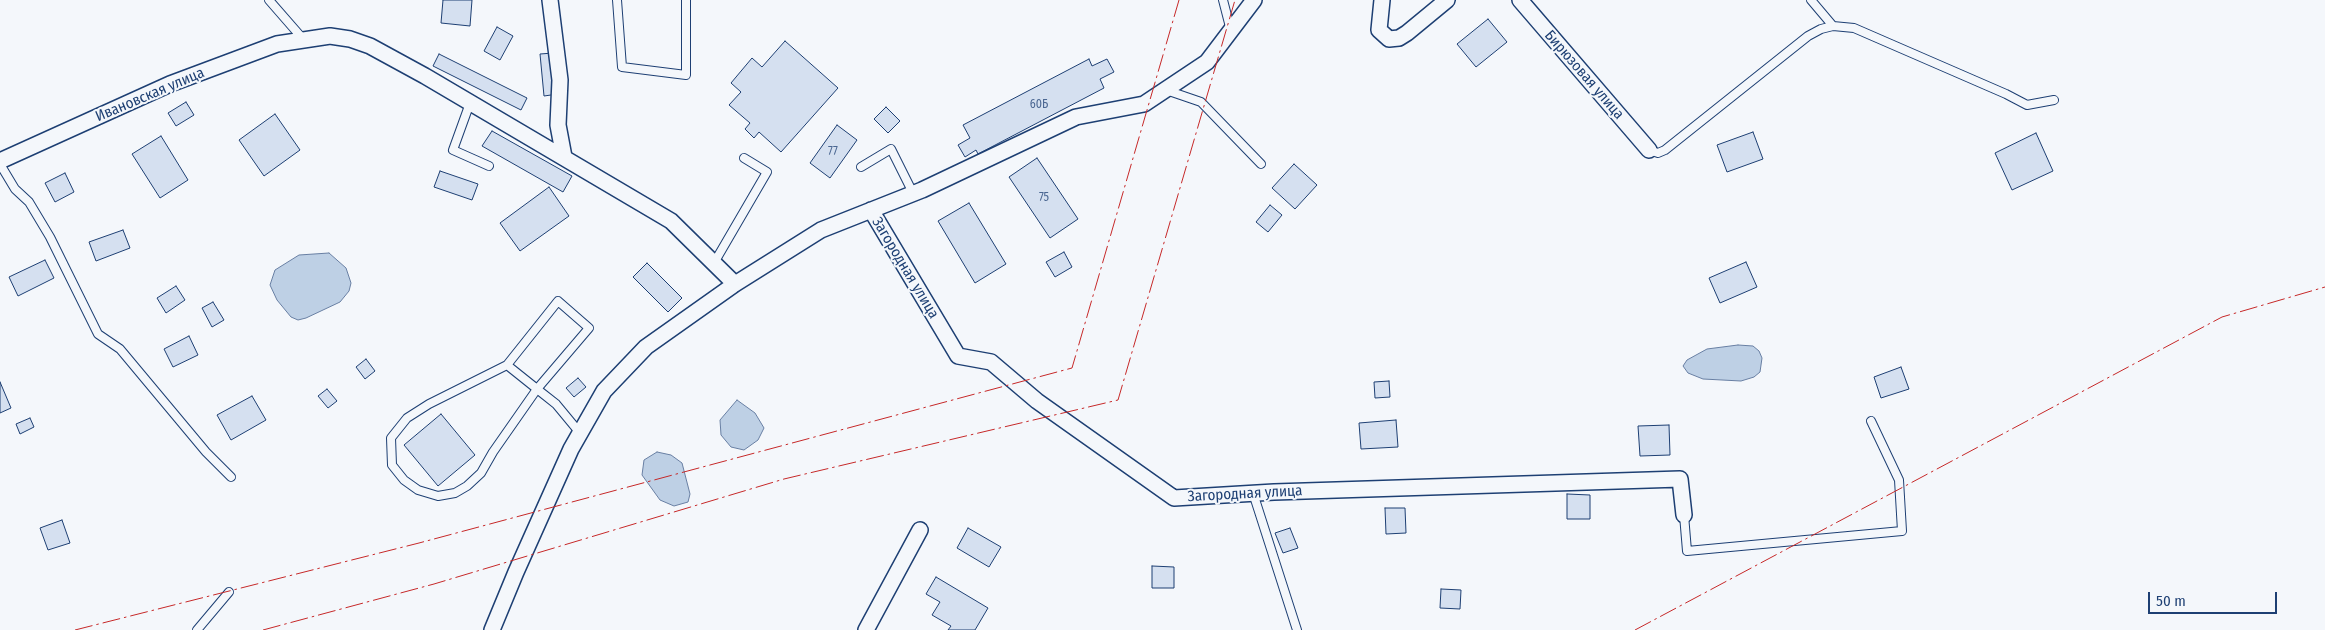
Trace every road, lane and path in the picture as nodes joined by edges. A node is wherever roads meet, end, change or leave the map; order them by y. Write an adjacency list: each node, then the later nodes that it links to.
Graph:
1 (269, 0): 13 (lane)
2 (550, 0): 18 (street)
3 (617, 0): 4 (lane)
4 (686, 0)
5 (1223, 0): 12 (lane)
6 (1254, 0): 12 (street)
7 (1382, 0): 8 (street)
8 (1447, 0)
9 (1520, 0): 17 (street, Бирюзовая улица)
10 (1810, 0): 11 (lane)
11 (1833, 26): 15 (lane); 17 (lane)
12 (1231, 31): 14 (street)
13 (303, 38): 16 (street, Ивановская улица); 20 (street, Ивановская улица)
14 (1166, 90): 21 (lane); 24 (street)
15 (2054, 100)
16 (470, 102): 18 (street, Ивановская улица); 22 (lane)
17 (1649, 150)
18 (564, 157): 26 (street, Ивановская улица)
19 (744, 158): 26 (lane)
20 (0, 163): 32 (lane)
21 (1261, 164)
22 (489, 166)
23 (861, 168): 24 (lane)
24 (914, 193): 25 (street)
25 (871, 210): 27 (street); 33 (street, Загородная улица)
26 (714, 263): 27 (street, Ивановская улица)
27 (736, 284): 31 (street)
28 (507, 365): 29 (lane); 29 (lane); 29 (lane)
29 (537, 389): 31 (lane)
30 (1871, 421): 34 (lane)
31 (580, 433): 38 (street)
32 (230, 477)
33 (1253, 493): 34 (street, Загородная улица); 40 (lane)
34 (1684, 515)
35 (920, 530): 39 (street)
36 (229, 592): 37 (lane)
37 (196, 630)
38 (492, 630)
39 (866, 630)
40 (1297, 630)

